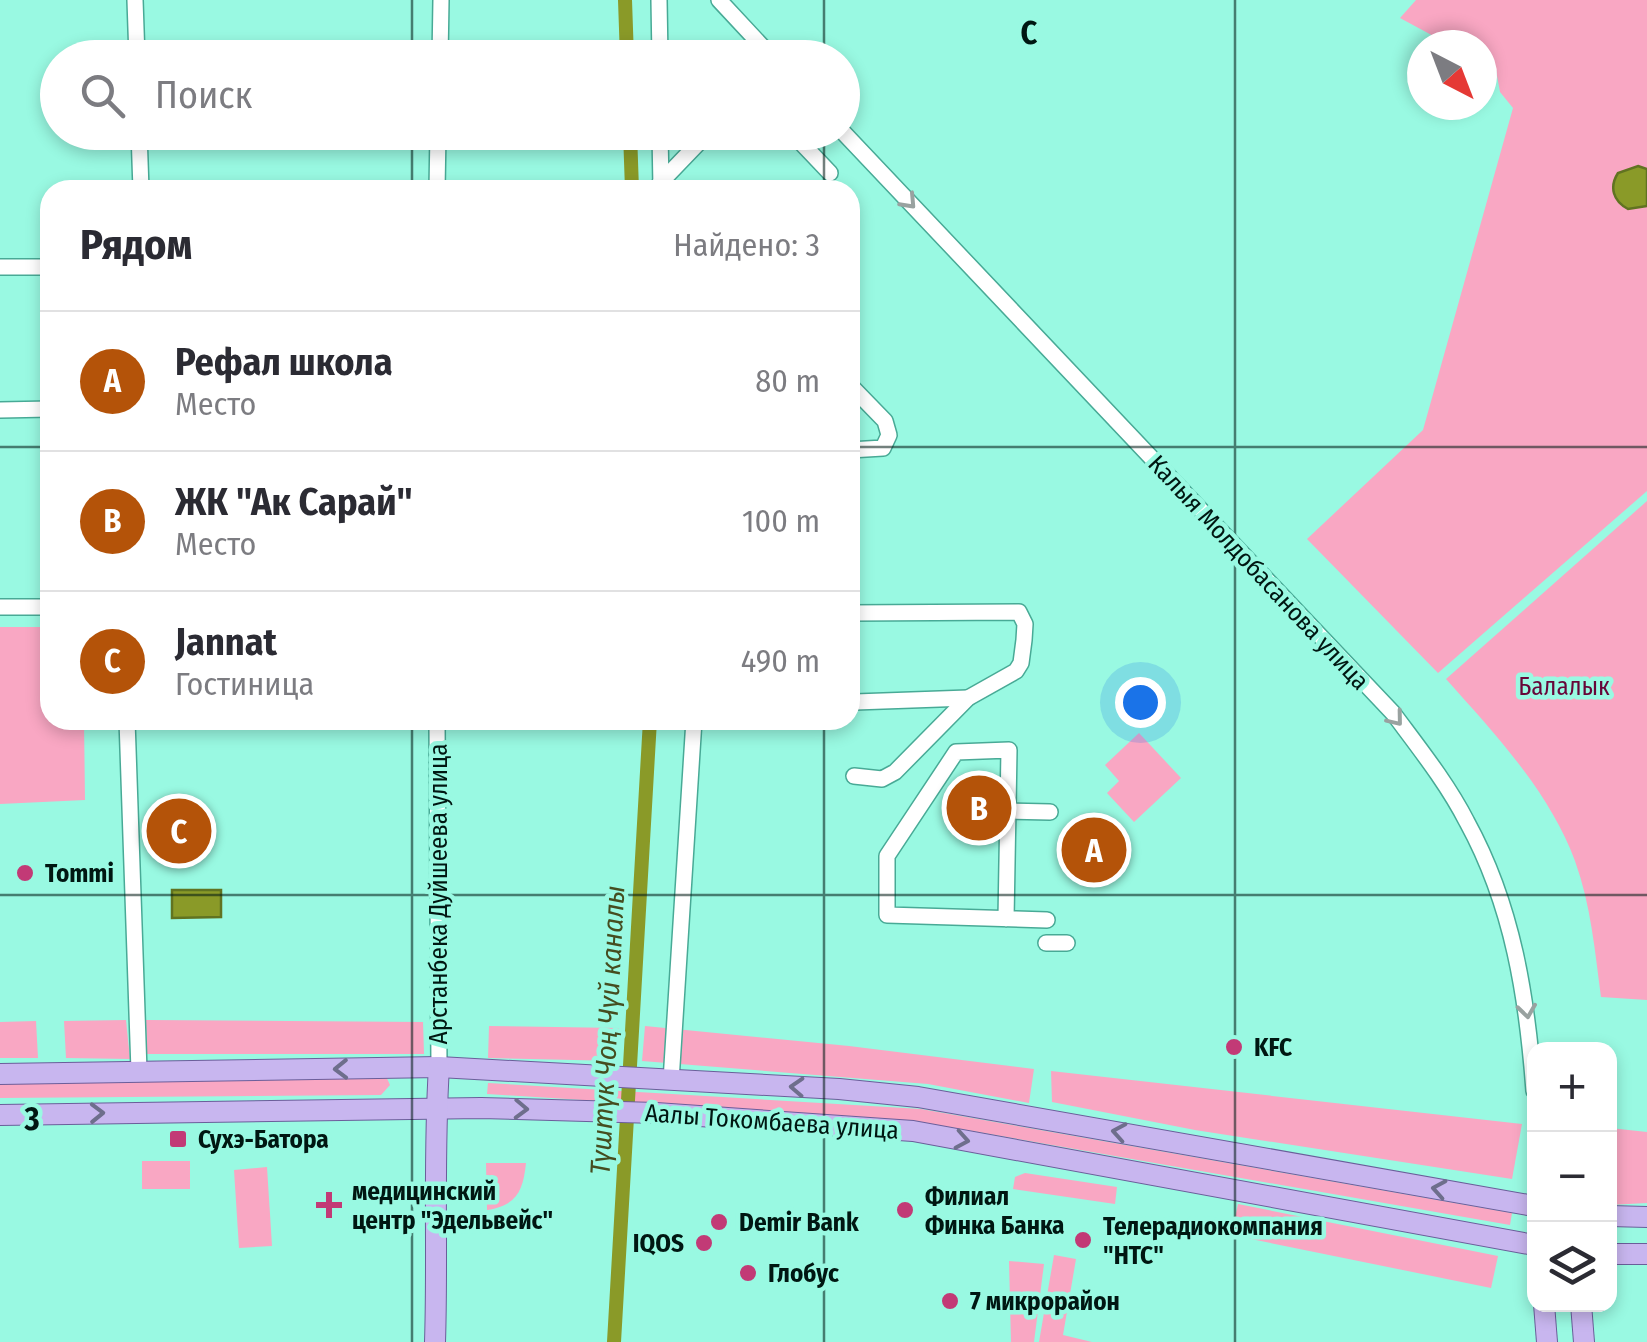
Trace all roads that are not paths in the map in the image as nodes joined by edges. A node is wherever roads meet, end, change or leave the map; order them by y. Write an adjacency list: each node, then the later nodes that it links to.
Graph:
1 (135, 0): 5 (street)
2 (441, 0): 6 (street)
3 (659, 0): 7 (street)
4 (719, 0): 8 (street)
5 (136, 40)
6 (440, 40)
7 (660, 40)
8 (756, 40)
9 (141, 150): 16 (street)
10 (438, 150): 17 (street)
11 (660, 150): 18 (street)
12 (694, 150): 19 (street)
13 (809, 150): 15 (street)
14 (860, 150): 41 (street, Калыя Молдобасанова улица, one-way to 41)
15 (830, 172)
16 (142, 180)
17 (437, 180)
18 (661, 180)
19 (666, 180)
20 (0, 267): 21 (street)
21 (40, 267)
22 (860, 396): 25 (street)
23 (40, 409): 24 (street)
24 (0, 410)
25 (860, 449)
26 (40, 607): 27 (street)
27 (0, 608)
28 (860, 613): 29 (street)
29 (968, 698): 30 (street); 34 (street)
30 (860, 702)
31 (127, 730): 43 (street)
32 (438, 730): 42 (street, Арстанбека Дуйшеева улица)
33 (693, 730): 45 (street)
34 (854, 776)
35 (1008, 811): 36 (street); 37 (street); 37 (street)
36 (1050, 812)
37 (1006, 919): 38 (street)
38 (1046, 920)
39 (1046, 943): 40 (street)
40 (1067, 943)
41 (1529, 1042)
42 (438, 1067): 43 (main road, Аалы Токомбаева улица, one-way to 43); 45 (main road, Аалы Токомбаева улица); 46 (main road)
43 (139, 1072): 44 (main road, Аалы Токомбаева улица)
44 (0, 1074)
45 (664, 1081): 48 (main road, Аалы Токомбаева улица, one-way to 45)
46 (436, 1108): 47 (main road, Аалы Токомбаева улица, one-way to 46); 51 (main road, Аалы Токомбаева улица, one-way to 51); 56 (main road)
47 (0, 1115)
48 (1527, 1205)
49 (1617, 1216): 50 (main road)
50 (1647, 1217)
51 (1527, 1244)
52 (1617, 1254): 53 (main road)
53 (1647, 1254)
54 (1545, 1312): 57 (main road)
55 (1582, 1312): 58 (main road)
56 (435, 1342)
57 (1547, 1342)
58 (1584, 1342)

